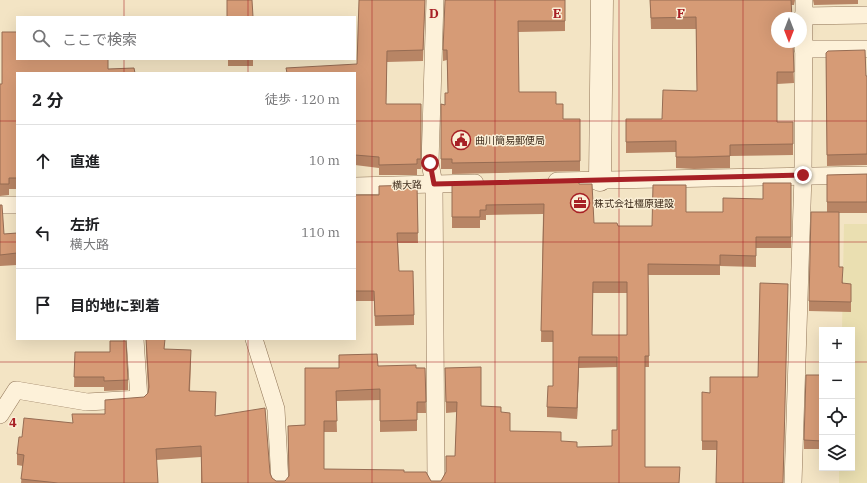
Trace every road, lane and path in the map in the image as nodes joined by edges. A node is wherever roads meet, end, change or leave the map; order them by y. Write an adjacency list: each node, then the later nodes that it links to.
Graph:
1 (435, 0): 12 (street)
2 (602, 0): 9 (street)
3 (804, 8): 4 (street); 5 (street)
4 (867, 15)
5 (803, 49): 6 (street); 7 (street)
6 (867, 49)
7 (803, 175): 8 (street); 9 (street); 21 (street)
8 (867, 175)
9 (600, 180): 10 (street)
10 (544, 181)
11 (489, 183): 12 (street, 横大路)
12 (434, 184): 13 (street, 横大路); 20 (street)
13 (356, 186)
14 (0, 205): 15 (street)
15 (16, 205)
16 (135, 340): 18 (street)
17 (254, 340): 19 (street)
18 (0, 415)
19 (280, 483)
20 (436, 483)
21 (793, 483)

